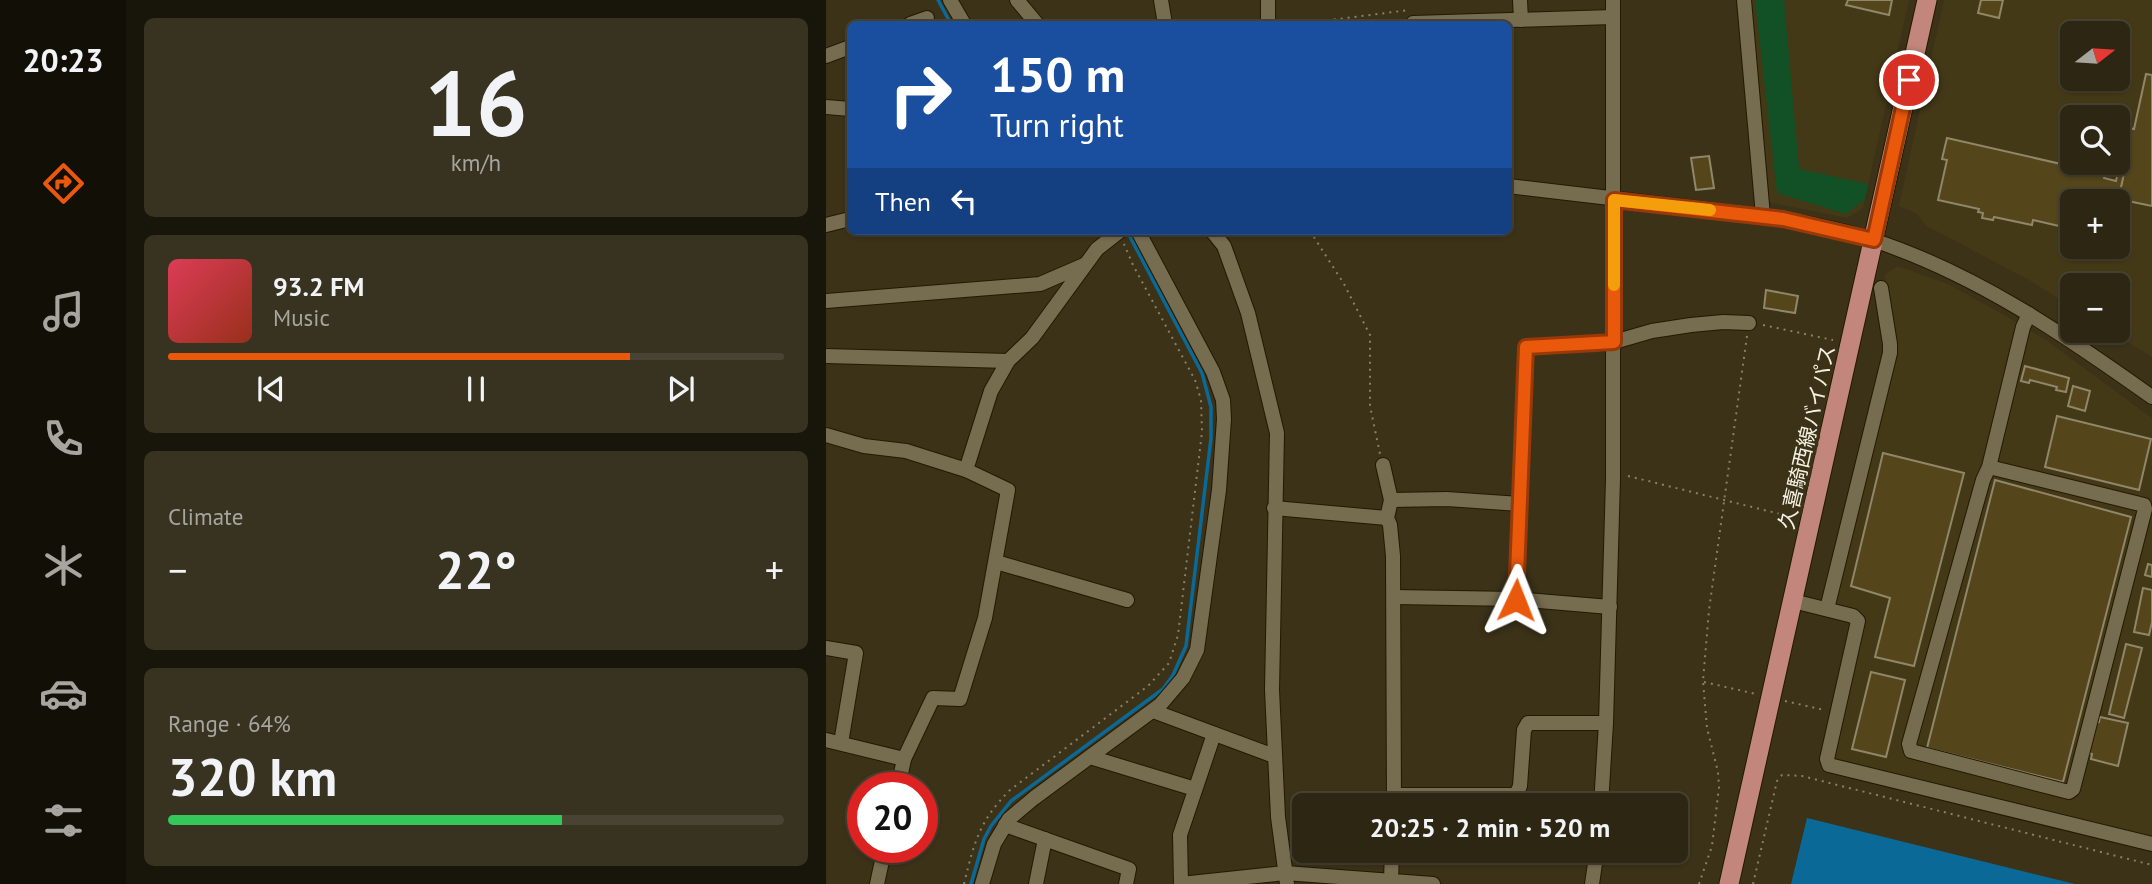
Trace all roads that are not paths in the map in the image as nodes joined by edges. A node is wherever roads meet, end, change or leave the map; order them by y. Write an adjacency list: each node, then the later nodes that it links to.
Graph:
1 (950, 0): 13 (street)
2 (1017, 0): 14 (street)
3 (1161, 0): 15 (street)
4 (1268, 0): 16 (street)
5 (1520, 0): 11 (street)
6 (1613, 0): 9 (street)
7 (1744, 0): 24 (street)
8 (1927, 0): 30 (main road, 久喜騎西線バイパス)
9 (1613, 17): 11 (street); 23 (street)
10 (927, 18): 12 (street)
11 (1521, 20): 17 (street)
12 (918, 21)
13 (962, 21)
14 (1034, 21)
15 (1164, 21)
16 (1268, 21)
17 (1485, 21)
18 (847, 48): 19 (street)
19 (826, 56)
20 (826, 107): 21 (street)
21 (847, 109)
22 (1512, 187): 23 (street)
23 (1614, 200): 24 (street); 36 (street)
24 (1763, 216): 30 (street)
25 (847, 220): 26 (street)
26 (826, 225)
27 (1140, 235): 56 (street)
28 (1215, 235): 46 (street)
29 (1121, 236): 31 (street)
30 (1874, 240): 34 (street); 52 (main road, 久喜騎西線バイパス)
31 (1086, 264): 33 (street); 38 (street)
32 (1881, 288): 54 (street)
33 (826, 301)
34 (2029, 314): 39 (street); 42 (street)
35 (1749, 323): 36 (street)
36 (1614, 342): 45 (street); 53 (street)
37 (826, 356): 38 (street)
38 (1008, 361): 43 (street)
39 (2152, 397)
40 (826, 435): 43 (street)
41 (1382, 464): 44 (street)
42 (1989, 467): 42 (street)
43 (966, 470): 48 (street)
44 (1391, 500): 45 (street); 47 (street)
45 (1520, 504): 51 (street)
46 (1274, 508): 47 (street); 61 (street)
47 (1387, 519): 49 (street)
48 (996, 562): 50 (street); 63 (street)
49 (1394, 597): 51 (street); 66 (street)
50 (1127, 600)
51 (1516, 600): 53 (street)
52 (1793, 601): 54 (street); 83 (main road, 久喜騎西線バイパス)
53 (1610, 607): 57 (street)
54 (1827, 609): 71 (street)
55 (826, 648): 60 (street)
56 (1153, 711): 58 (street); 62 (street)
57 (1606, 723): 67 (street); 68 (street)
58 (1214, 734): 61 (street); 65 (street)
59 (826, 740): 60 (street)
60 (841, 744): 63 (street)
61 (1274, 756): 75 (street)
62 (1090, 757): 65 (street); 69 (street)
63 (904, 759): 64 (street)
64 (901, 772)
65 (1195, 789): 75 (street)
66 (1394, 793)
67 (1517, 793)
68 (1602, 793)
69 (1005, 825): 70 (street); 78 (street)
70 (1045, 839): 79 (street); 80 (street)
71 (2152, 844)
72 (882, 863): 77 (street)
73 (1392, 863): 76 (street)
74 (1595, 863): 82 (street)
75 (1286, 878): 76 (street)
76 (1391, 881): 81 (street)
77 (877, 884)
78 (982, 884)
79 (1036, 884)
80 (1126, 884)
81 (1433, 884)
82 (1592, 884)
83 (1729, 884)

